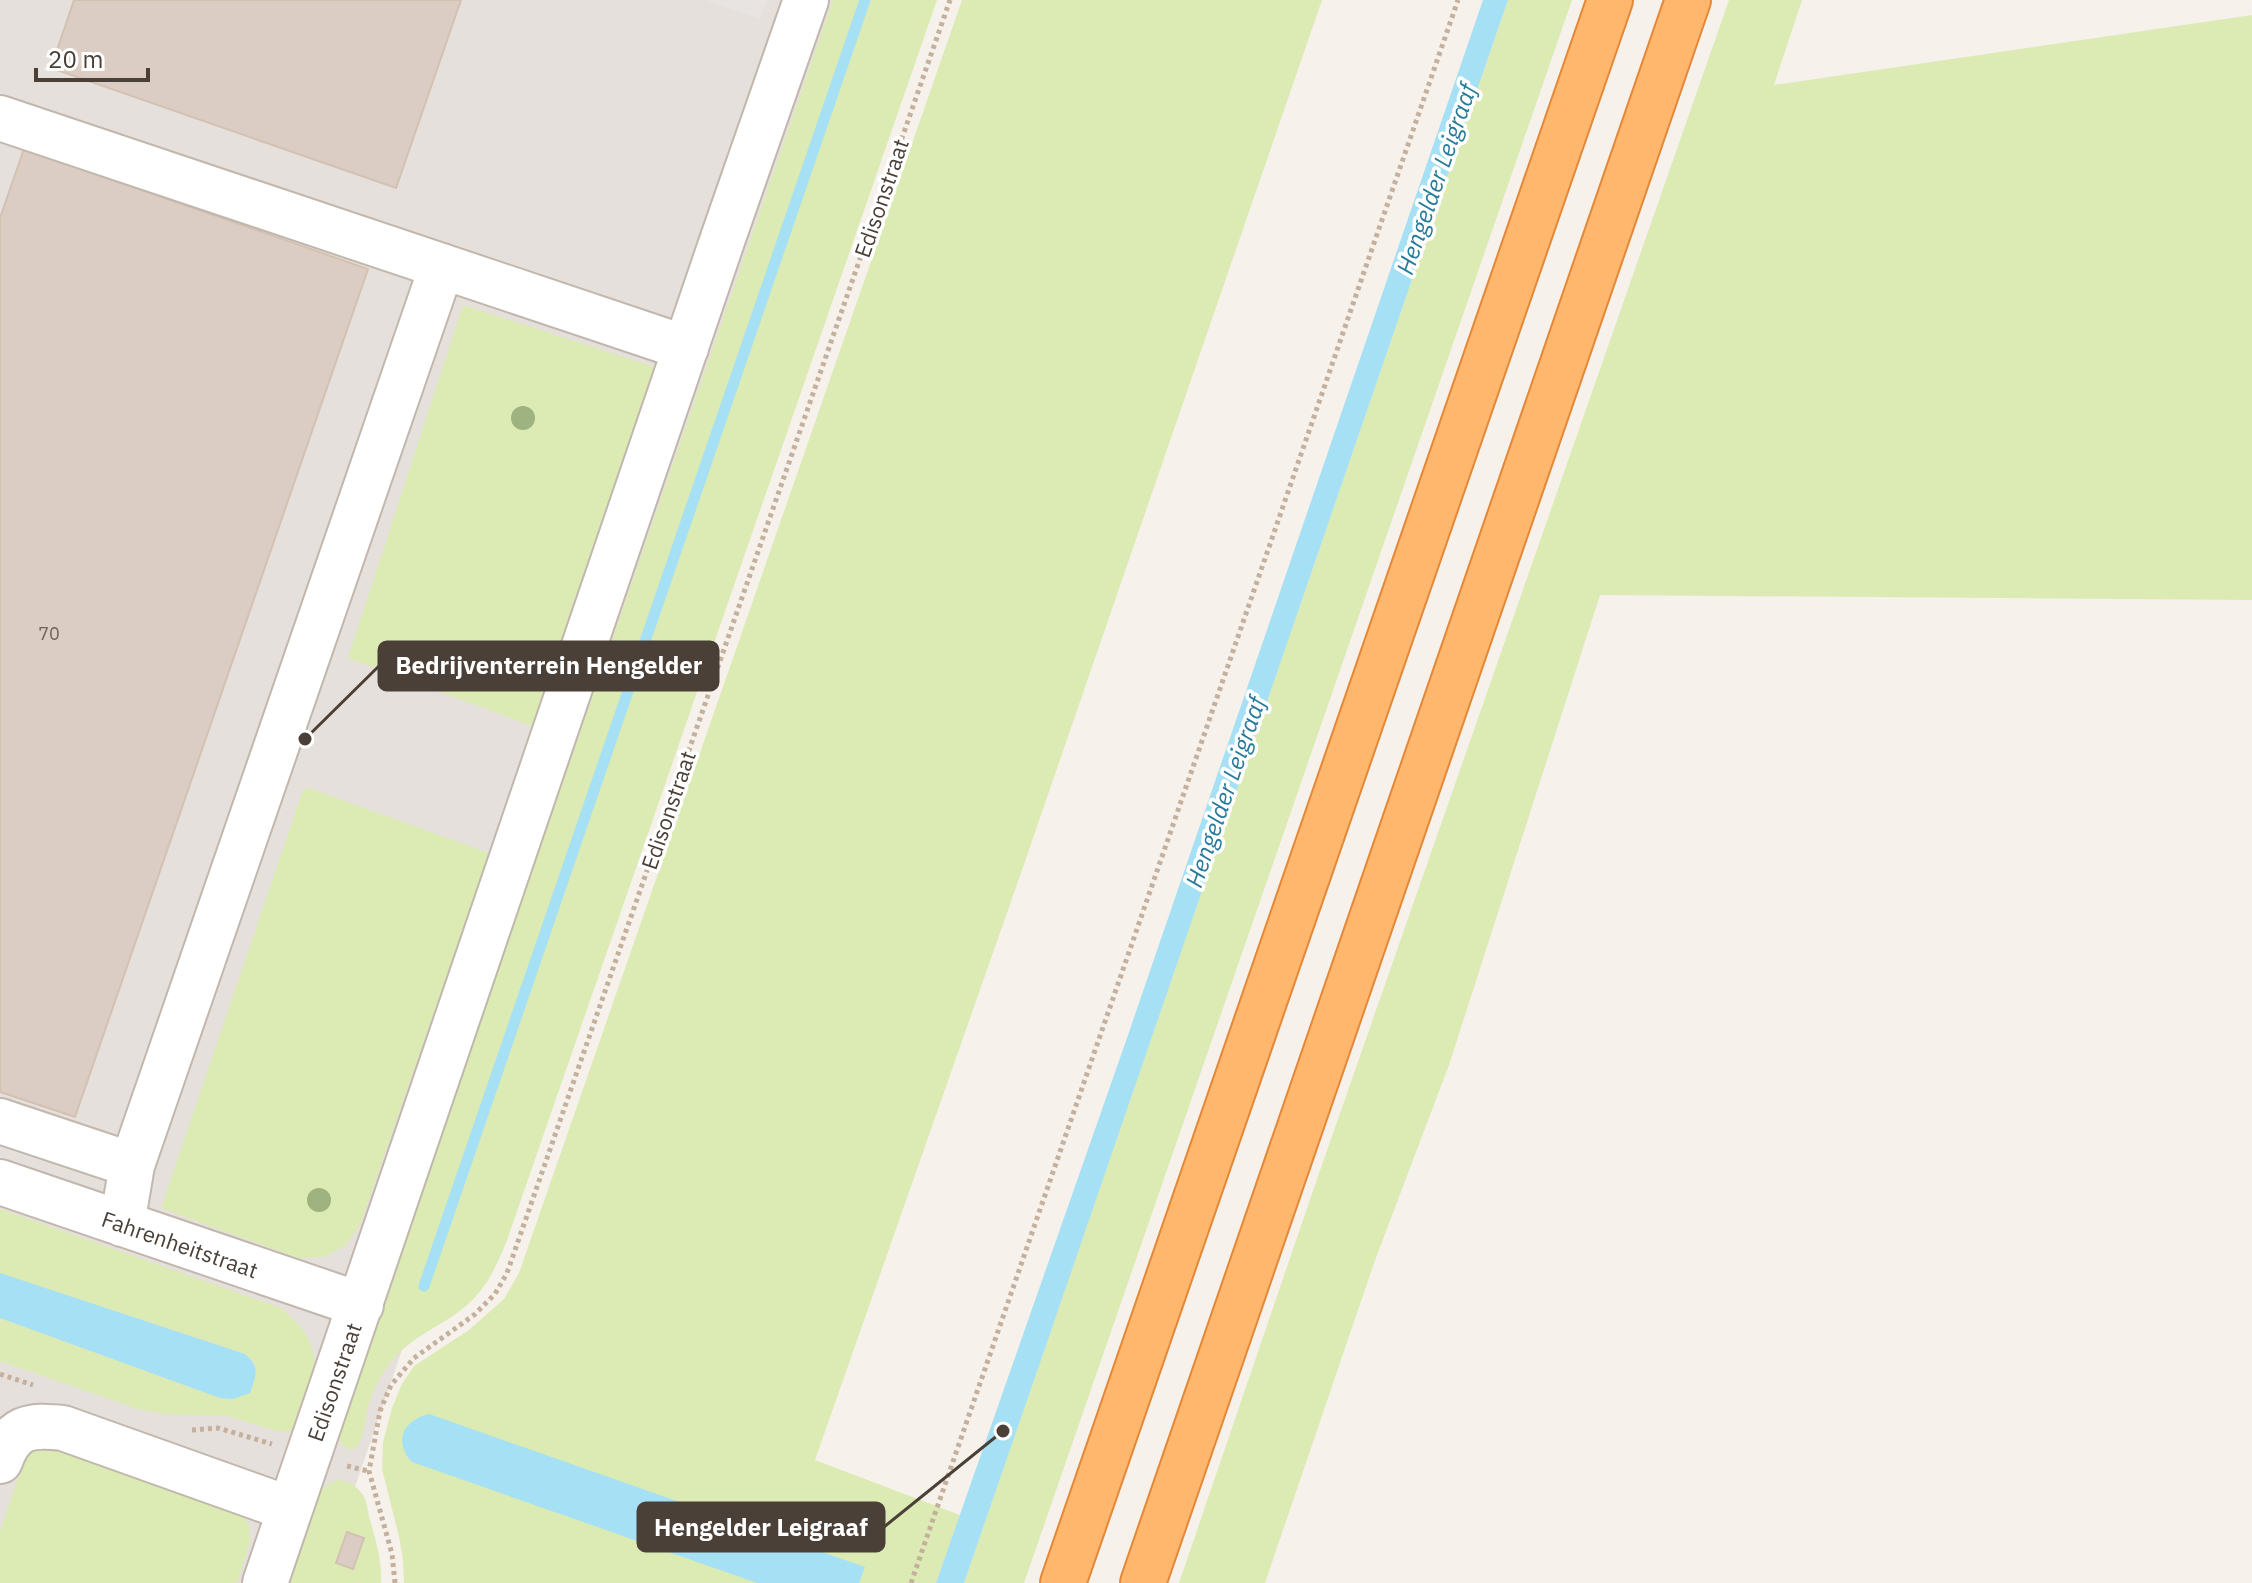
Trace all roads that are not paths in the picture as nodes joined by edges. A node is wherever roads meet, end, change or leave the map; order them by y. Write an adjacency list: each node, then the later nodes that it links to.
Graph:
1 (806, 0): 6 (street, Edisonstraat)
2 (1610, 0): 15 (highway)
3 (1688, 0): 16 (highway)
4 (0, 118): 5 (street)
5 (442, 266): 6 (street); 8 (street)
6 (686, 348): 11 (street, Edisonstraat)
7 (0, 1121): 8 (street)
8 (132, 1165): 10 (street)
9 (0, 1182): 10 (street, Fahrenheitstraat)
10 (122, 1224): 11 (street, Fahrenheitstraat)
11 (361, 1305): 13 (street, Edisonstraat)
12 (0, 1461): 13 (street)
13 (290, 1509): 14 (street, Edisonstraat)
14 (265, 1583)
15 (1063, 1583)
16 (1143, 1583)

